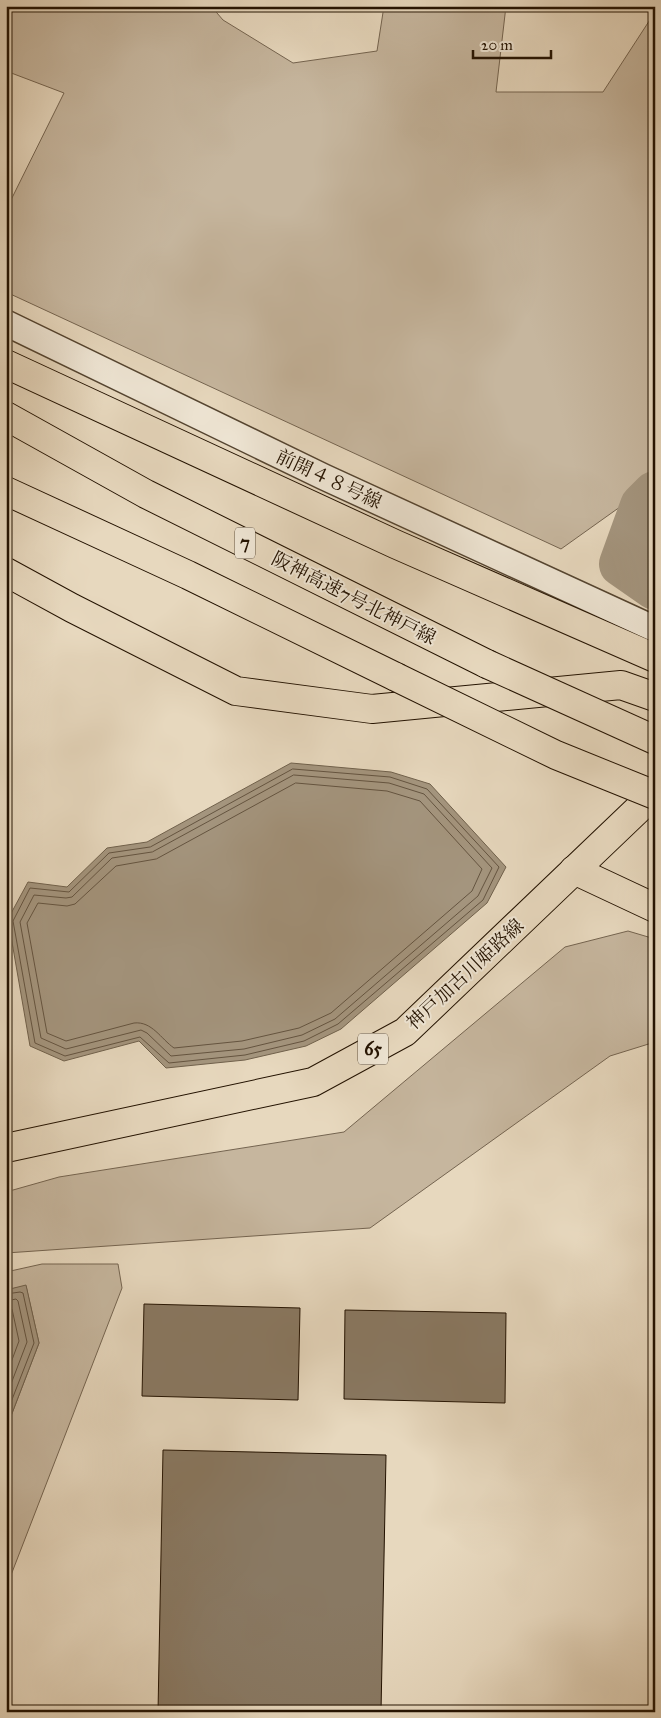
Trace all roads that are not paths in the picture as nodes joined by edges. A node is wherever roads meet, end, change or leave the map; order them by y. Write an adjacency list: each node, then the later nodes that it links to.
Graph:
1 (6, 323): 6 (street, 前開４８号線)
2 (6, 364): 7 (main road)
3 (6, 416): 9 (main road, 阪神高速7号北神戸線 / 7, bridge)
4 (6, 491): 10 (main road, bridge)
5 (6, 572): 8 (main road)
6 (655, 630)
7 (655, 658)
8 (655, 697)
9 (655, 740)
10 (556, 754): 11 (main road, bridge); 12 (main road, bridge)
11 (655, 794): 13 (main road, 神戸加古川姫路線 / 65)
12 (655, 805)
13 (574, 870): 14 (main road); 15 (main road, 神戸加古川姫路線 / 65)
14 (655, 908)
15 (6, 1148)

